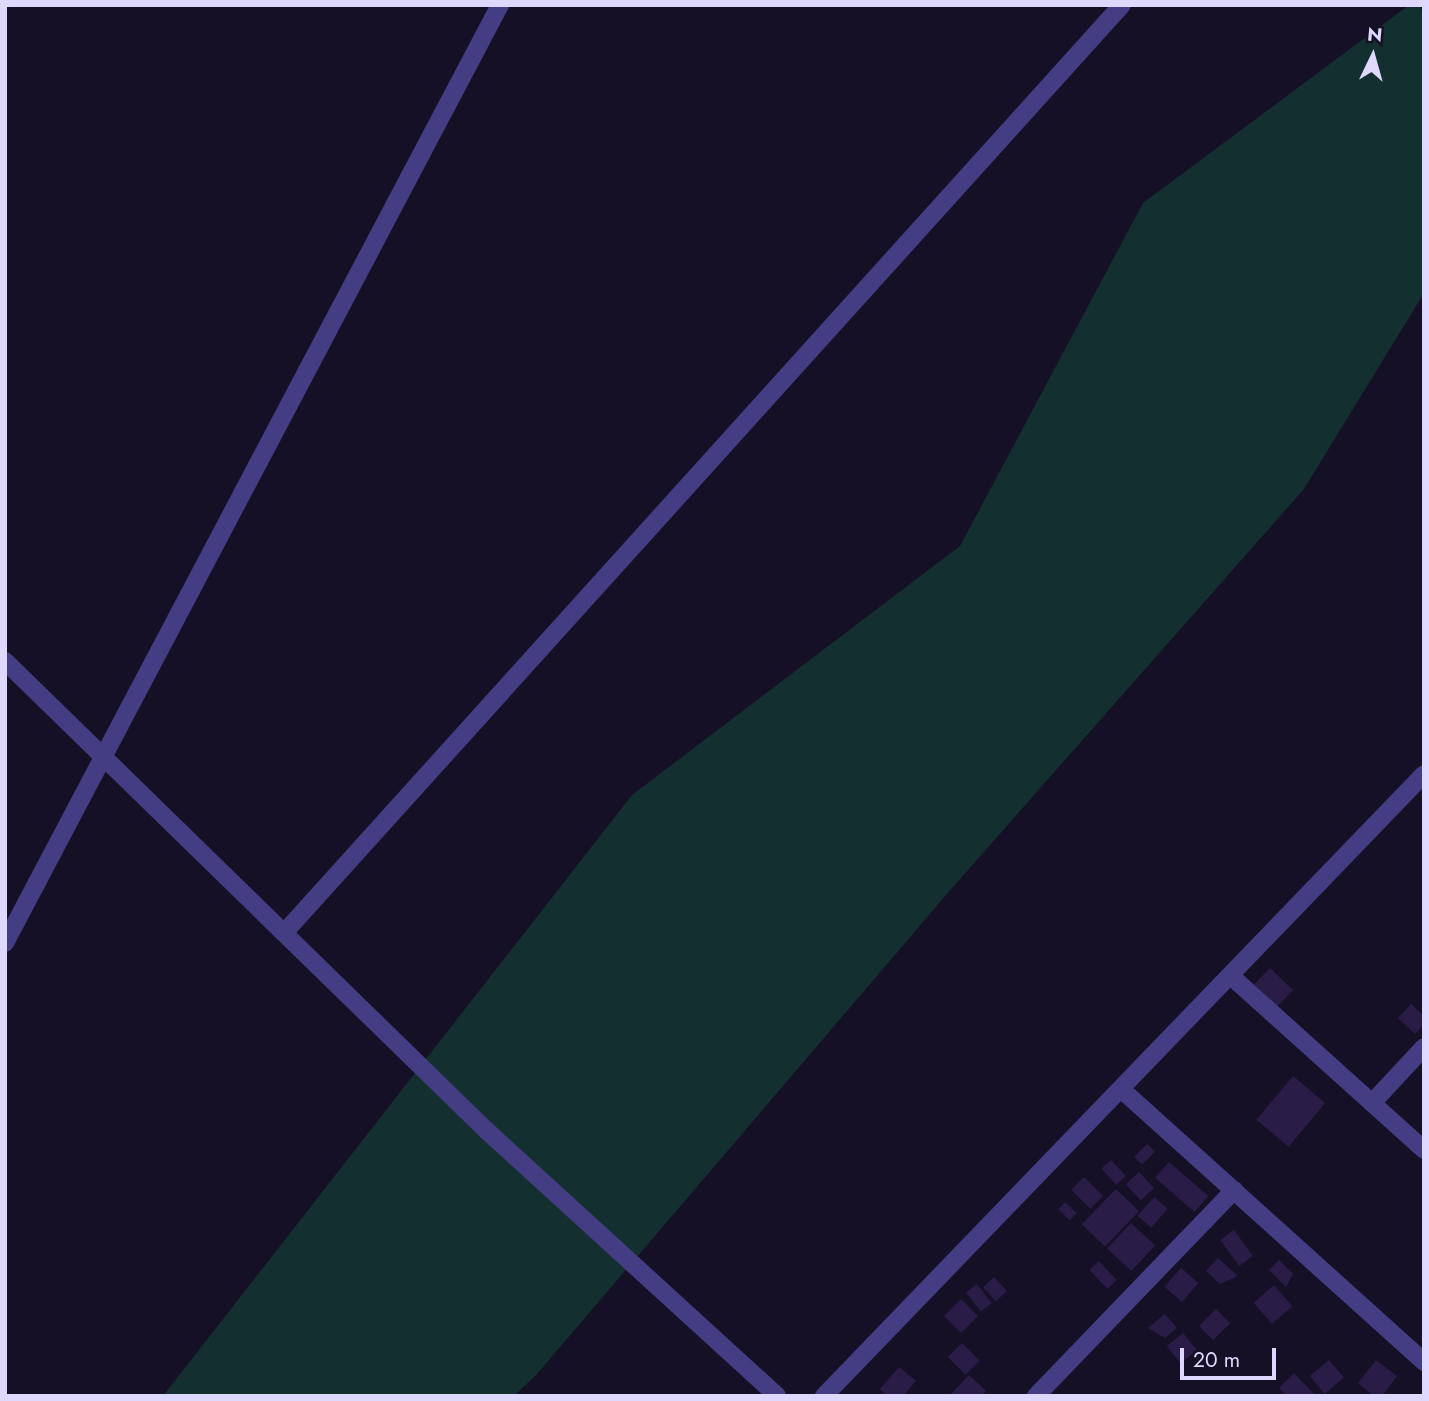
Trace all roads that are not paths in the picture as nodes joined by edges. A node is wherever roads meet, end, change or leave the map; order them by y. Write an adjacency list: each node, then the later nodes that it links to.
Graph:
1 (500, 5): 4 (street)
2 (1122, 5): 6 (street)
3 (5, 661): 4 (street)
4 (106, 754): 6 (street); 7 (street)
5 (1424, 774): 8 (street)
6 (284, 933): 15 (street)
7 (5, 943)
8 (1232, 977): 10 (street); 11 (street)
9 (1424, 1047): 11 (street)
10 (1121, 1089): 13 (street); 16 (street)
11 (1372, 1103): 12 (street)
12 (1424, 1150)
13 (1234, 1190): 14 (street); 17 (street)
14 (1424, 1362)
15 (777, 1396)
16 (824, 1396)
17 (1036, 1396)

